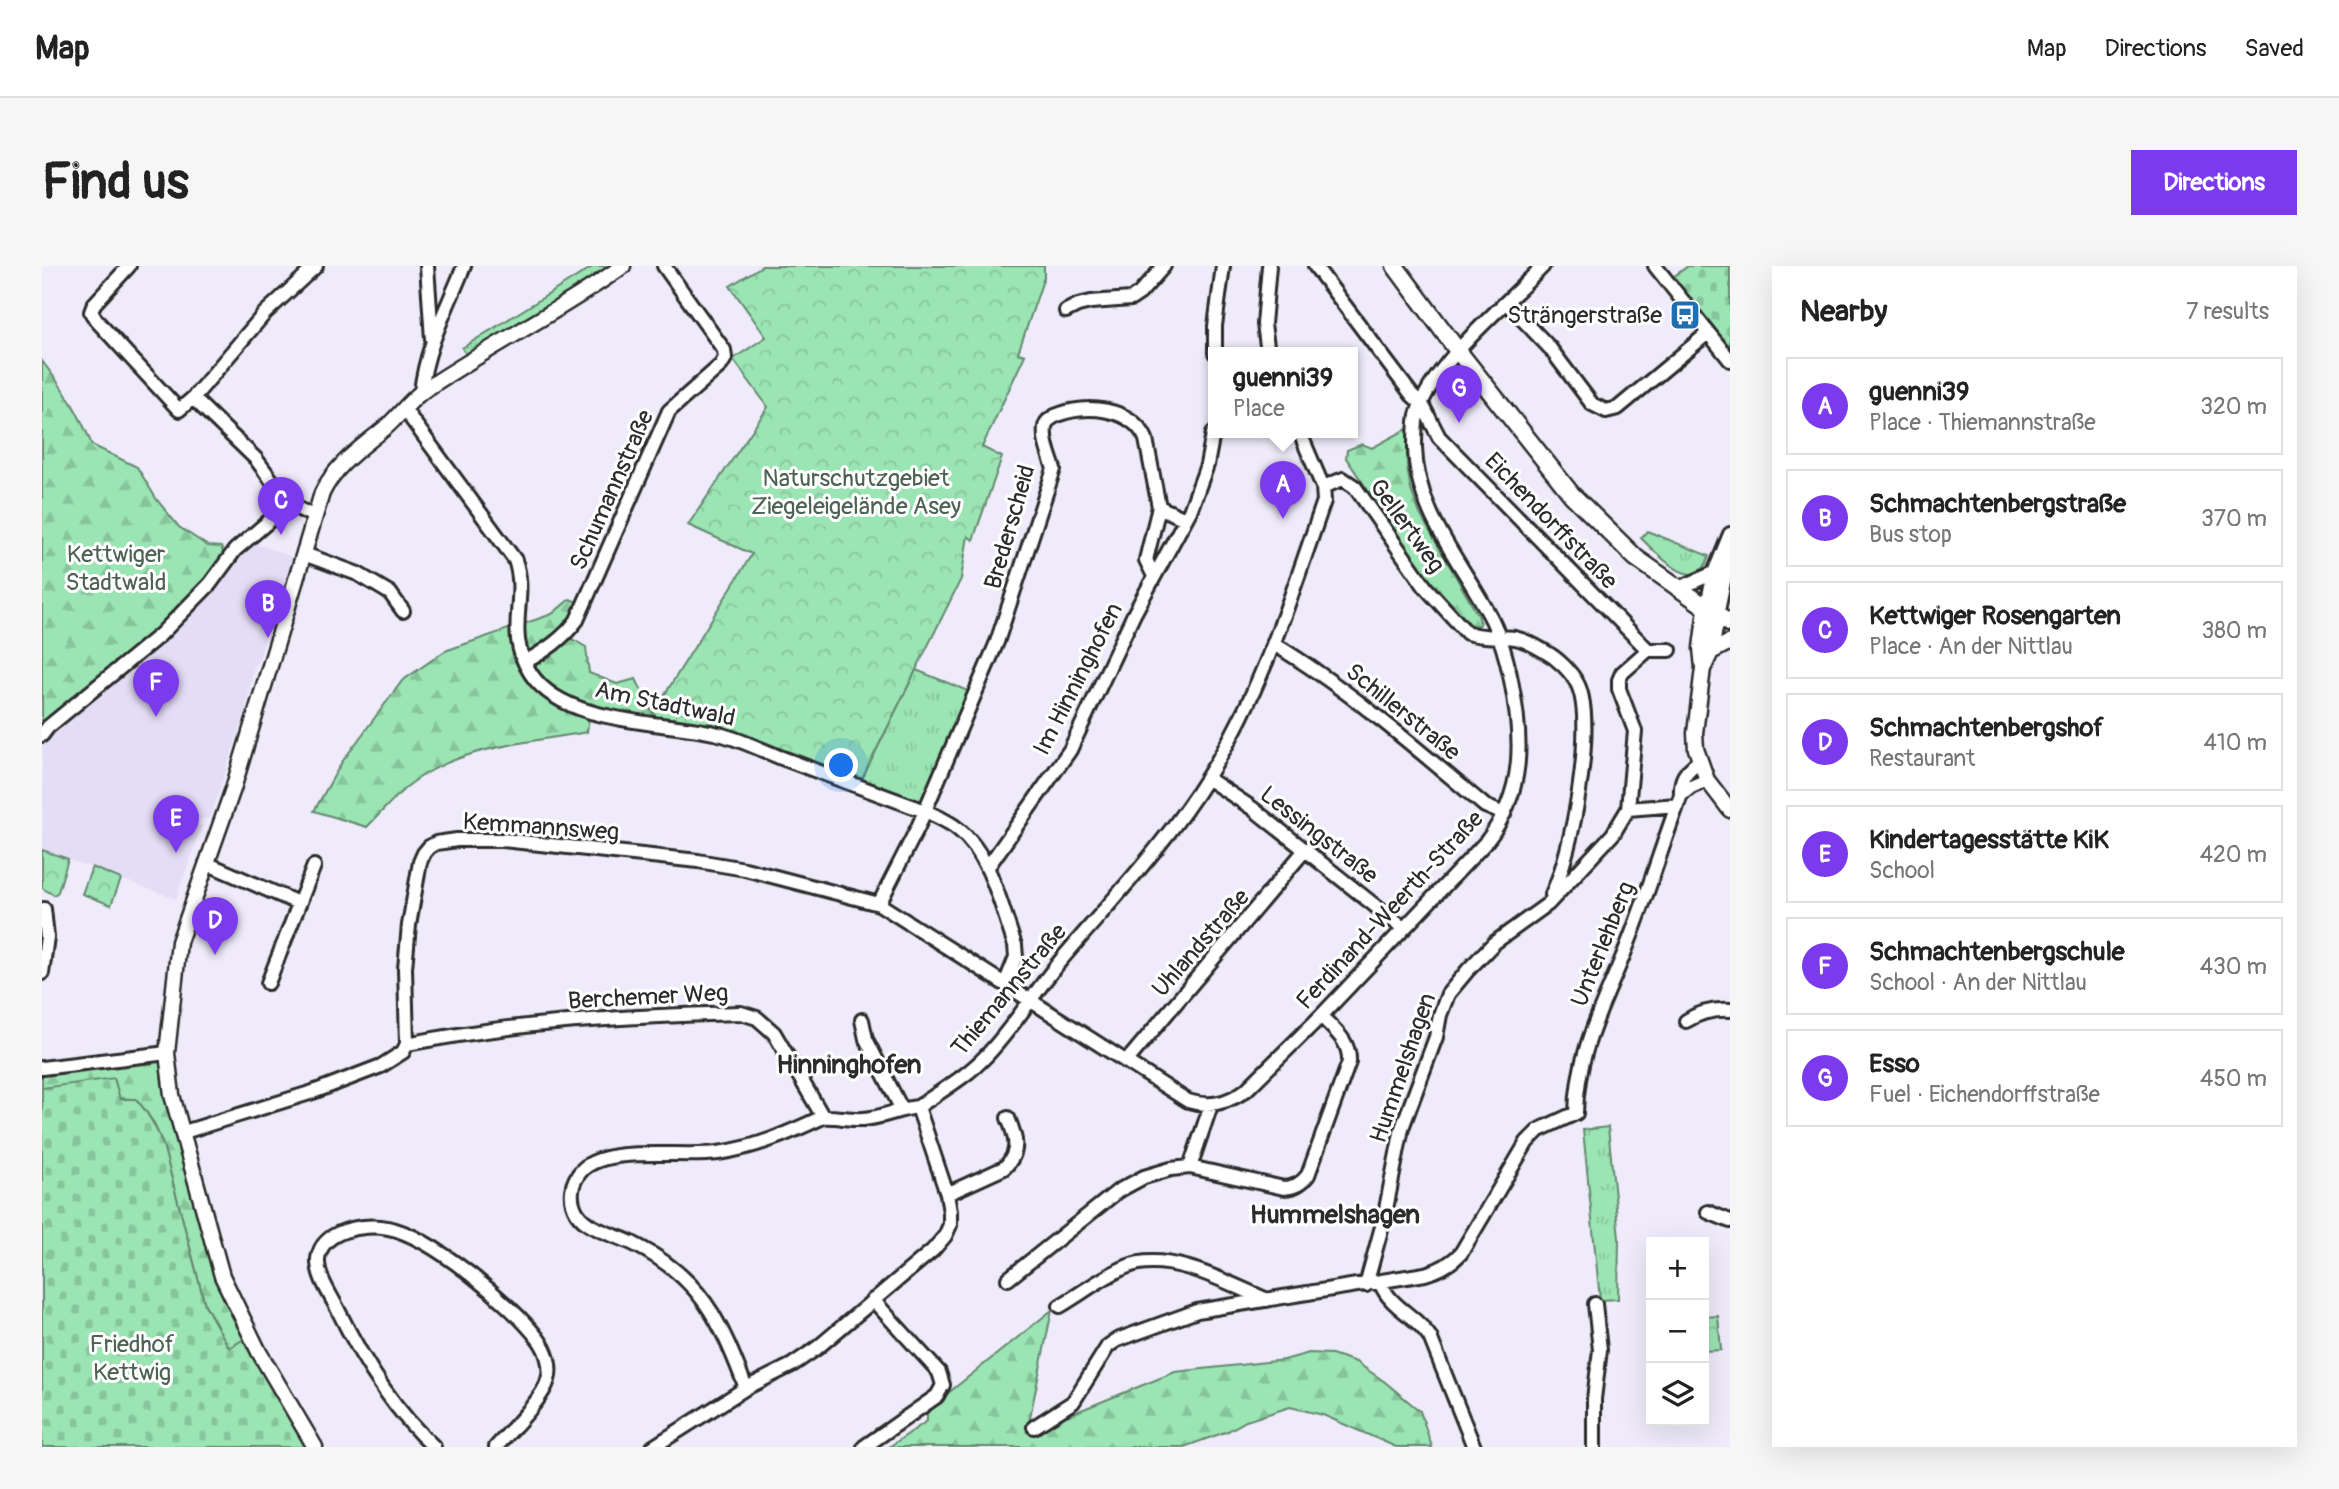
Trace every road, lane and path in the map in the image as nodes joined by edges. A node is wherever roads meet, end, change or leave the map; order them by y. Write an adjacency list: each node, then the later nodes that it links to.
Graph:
1 (130, 266): 23 (street)
2 (316, 266): 23 (street)
3 (426, 266): 17 (street)
4 (464, 266): 17 (street)
5 (623, 266): 22 (street)
6 (664, 266): 46 (street, Schumannstraße)
7 (1164, 266): 15 (street)
8 (1223, 266): 18 (street)
9 (1269, 266): 19 (street)
10 (1315, 266): 24 (street, Eichendorffstraße)
11 (1395, 266): 20 (main road)
12 (1544, 266): 14 (street, Ferdinand-Weerth-Straße)
13 (1655, 266): 16 (street)
14 (1506, 302): 16 (street); 20 (street, Ferdinand-Weerth-Straße)
15 (1066, 311)
16 (1708, 333): 21 (street)
17 (432, 340): 22 (street)
18 (1215, 347)
19 (1267, 347)
20 (1458, 351): 24 (street, Ferdinand-Weerth-Straße); 37 (main road)
21 (1730, 360)
22 (421, 392): 25 (street)
23 (193, 398): 29 (street)
24 (1422, 404): 40 (street, Ferdinand-Weerth-Straße); 43 (street, Eichendorffstraße)
25 (404, 409): 31 (street); 46 (street, Am Stadtwald)
26 (1212, 438): 32 (street, Im Hinninghofen)
27 (1302, 438): 28 (street)
28 (1323, 487): 40 (street, Gellertweg); 42 (street, Thiemannstraße)
29 (289, 504): 31 (street); 48 (street)
30 (1159, 507): 32 (street); 36 (street); 55 (street, Brederscheid)
31 (314, 517): 34 (street)
32 (1185, 519): 36 (street, Im Hinninghofen)
33 (1729, 538): 35 (street); 39 (street)
34 (304, 554): 38 (street); 58 (street)
35 (1714, 573): 37 (street); 39 (street)
36 (1154, 576): 60 (street, Im Hinninghofen)
37 (1677, 589): 39 (main road)
38 (403, 611)
39 (1718, 616): 45 (street); 47 (street)
40 (1500, 637): 56 (street, Ferdinand-Weerth-Straße); 63 (street)
41 (1730, 642): 45 (street)
42 (1275, 644): 50 (street, Thiemannstraße); 56 (street, Schillerstraße)
43 (1648, 650): 44 (street); 53 (street, Hummelshagen)
44 (1670, 650)
45 (1711, 652): 47 (street)
46 (525, 662): 55 (street, Am Stadtwald)
47 (1703, 668): 49 (street)
48 (42, 735)
49 (1699, 761): 51 (street); 52 (street, Unterlehberg)
50 (1208, 778): 57 (street, Lessingstraße); 69 (street, Thiemannstraße)
51 (1707, 780): 52 (street); 54 (street)
52 (1679, 800): 53 (street); 89 (street, Unterlehberg)
53 (1628, 809): 63 (street, Hummelshagen)
54 (1730, 810)
55 (925, 811): 60 (street, Am Stadtwald); 62 (street)
56 (1504, 814): 65 (street, Ferdinand-Weerth-Straße)
57 (1306, 850): 65 (street, Lessingstraße); 76 (street, Uhlandstraße)
58 (206, 863): 61 (street); 75 (street)
59 (314, 866): 61 (street)
60 (987, 868): 68 (street, Am Stadtwald)
61 (298, 903): 67 (street)
62 (879, 904): 68 (street, Kemmannsweg); 74 (street, Kemmannsweg)
63 (1548, 904): 90 (street, Hummelshagen)
64 (44, 909): 66 (street)
65 (1403, 928): 71 (street, Ferdinand-Weerth-Straße)
66 (42, 973)
67 (268, 983)
68 (1005, 984): 69 (street, Kemmannsweg)
69 (1030, 1000): 76 (street); 79 (street, Thiemannstraße)
70 (1730, 1010): 73 (street)
71 (1321, 1016): 78 (street, Ferdinand-Weerth-Straße); 84 (street)
72 (862, 1020): 80 (street)
73 (1686, 1021)
74 (407, 1044): 81 (street, Berchemer Weg); 83 (street)
75 (167, 1053): 77 (street); 83 (street)
76 (1126, 1062): 78 (street)
77 (42, 1068)
78 (1211, 1105): 84 (street)
79 (918, 1107): 80 (street); 85 (street)
80 (901, 1108): 81 (street)
81 (823, 1117): 95 (street)
82 (1008, 1118): 85 (street)
83 (184, 1132): 97 (street)
84 (1190, 1167): 88 (street)
85 (947, 1194): 91 (street)
86 (1708, 1212): 87 (street)
87 (1730, 1221)
88 (1008, 1279)
89 (1380, 1282): 90 (street); 102 (street)
90 (1366, 1285): 92 (street)
91 (873, 1300): 95 (street); 101 (street)
92 (1268, 1300): 94 (street); 96 (street)
93 (1595, 1304): 103 (street)
94 (1060, 1306)
95 (746, 1388): 100 (street)
96 (1034, 1427)
97 (315, 1447)
98 (434, 1447): 99 (street)
99 (496, 1447)
100 (653, 1447)
101 (864, 1447)
102 (1474, 1447)
103 (1594, 1447)

